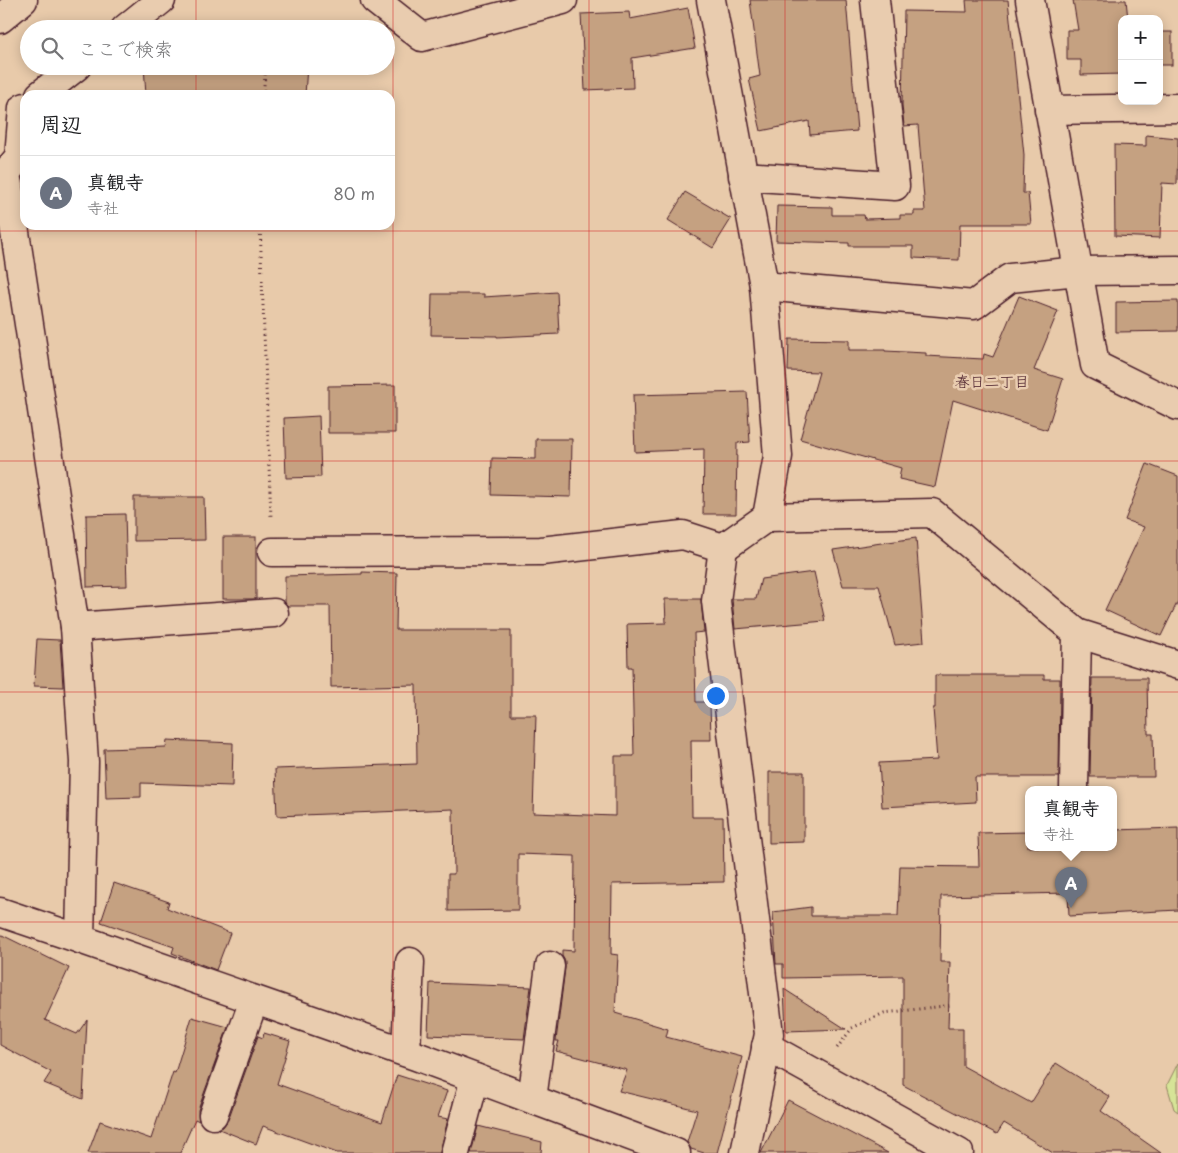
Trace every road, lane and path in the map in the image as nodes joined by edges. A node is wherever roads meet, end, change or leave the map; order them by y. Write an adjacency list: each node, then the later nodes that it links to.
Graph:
1 (24, 0): 8 (street)
2 (161, 0): 9 (street)
3 (375, 0): 4 (street)
4 (563, 0)
5 (711, 0): 20 (street)
6 (875, 0): 20 (street)
7 (1030, 0): 16 (street)
8 (0, 19)
9 (135, 20)
10 (66, 75): 12 (street)
11 (265, 75): 13 (path)
12 (47, 90)
13 (263, 90)
14 (1178, 108): 16 (street)
15 (20, 109): 17 (street)
16 (1049, 110): 23 (street)
17 (0, 122)
18 (20, 155): 19 (street)
19 (3, 173): 30 (street)
20 (743, 176): 24 (street)
21 (260, 230): 28 (path)
22 (1178, 270): 23 (street)
23 (1078, 271): 24 (street); 25 (street)
24 (764, 286): 26 (street)
25 (1178, 406)
26 (767, 517): 27 (street); 31 (street)
27 (723, 548): 28 (street); 40 (street)
28 (272, 552)
29 (274, 613): 30 (street)
30 (75, 627): 35 (street)
31 (1077, 633): 32 (street); 33 (street)
32 (1178, 665)
33 (1074, 786)
34 (0, 912): 35 (street)
35 (80, 939): 38 (street)
36 (410, 962): 41 (street)
37 (550, 966): 44 (street)
38 (254, 1000): 41 (street); 45 (street)
39 (953, 1005): 42 (path)
40 (766, 1046): 42 (street); 49 (street)
41 (406, 1052): 43 (street)
42 (818, 1075): 46 (street)
43 (475, 1078): 44 (street); 47 (street)
44 (532, 1099): 48 (street)
45 (213, 1115)
46 (955, 1152)
47 (454, 1153)
48 (676, 1153)
49 (745, 1153)

